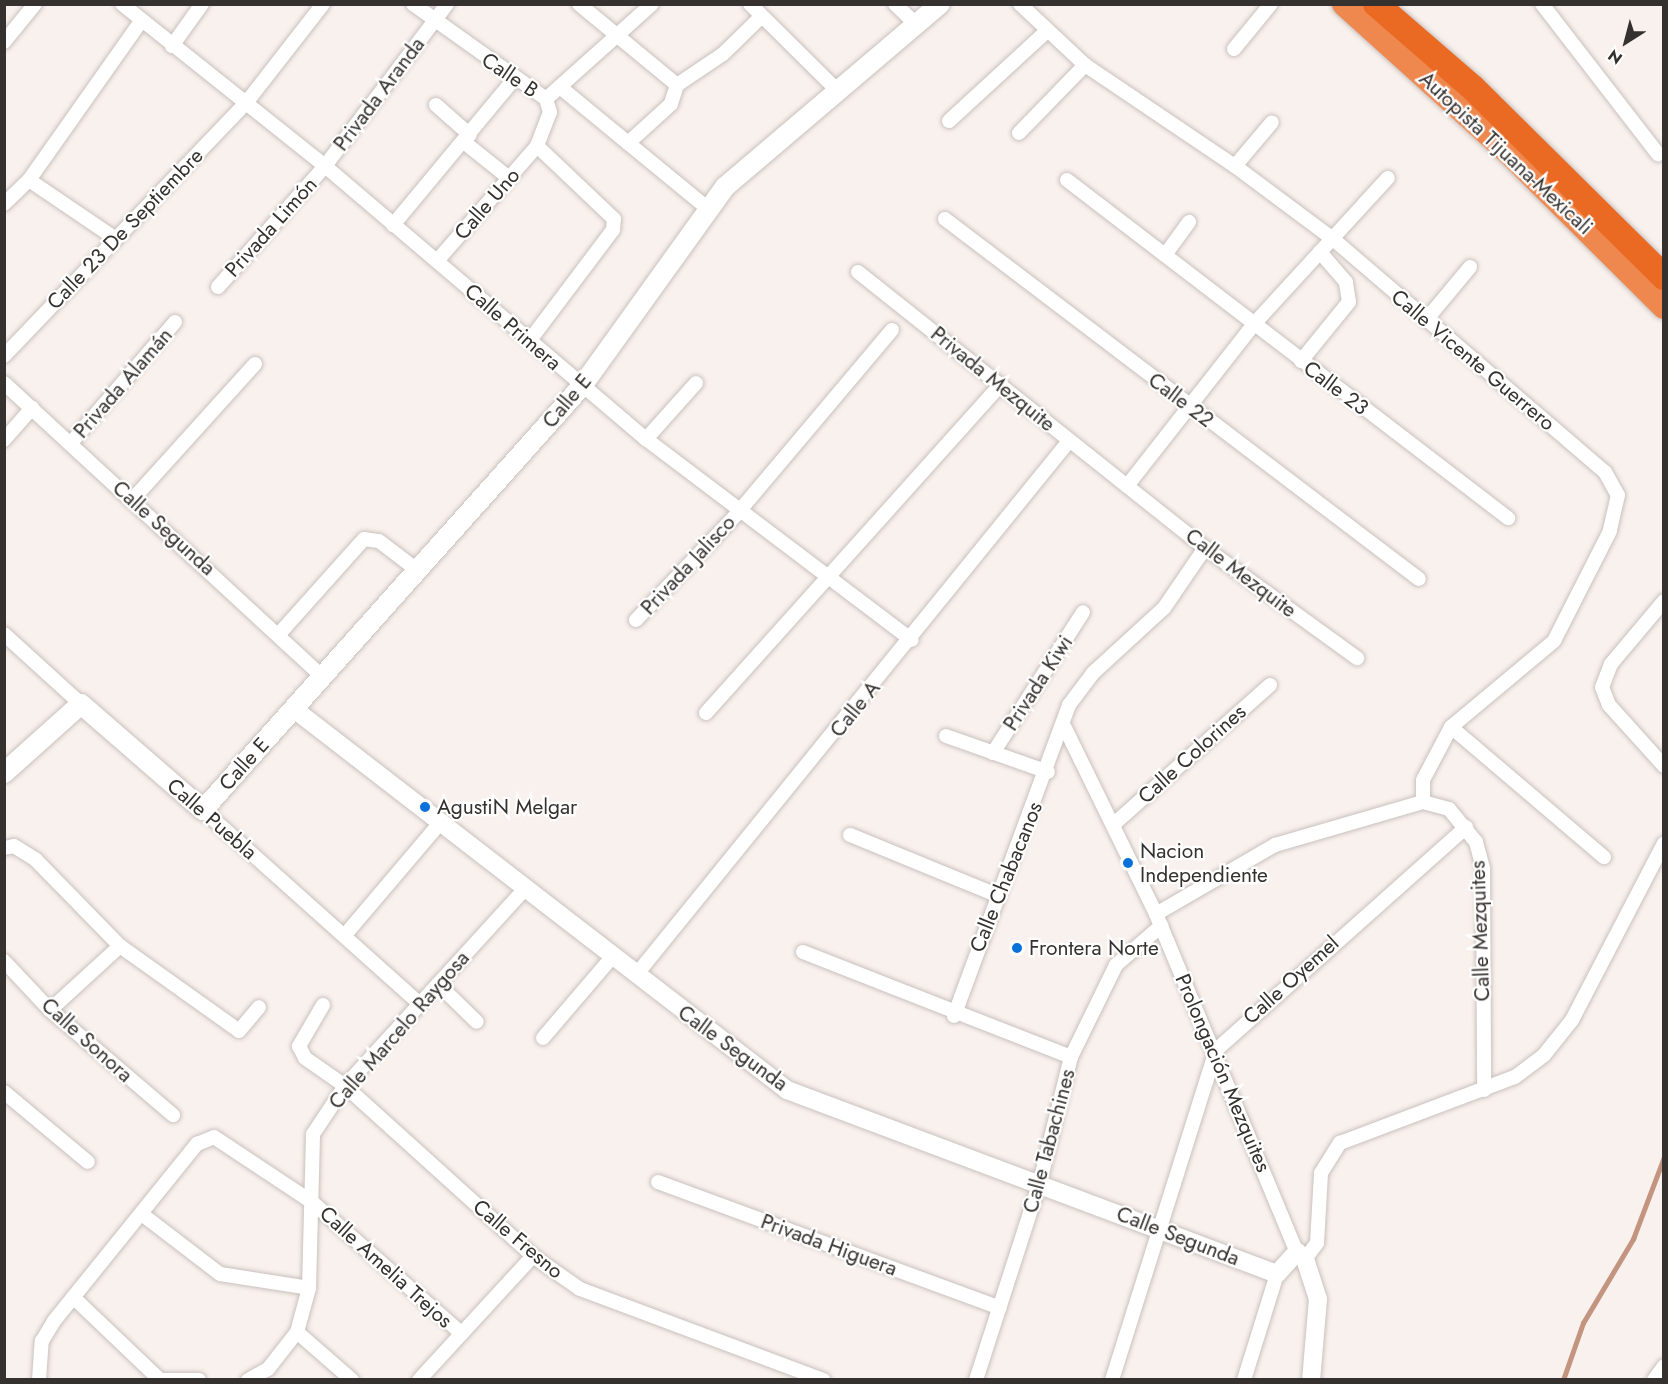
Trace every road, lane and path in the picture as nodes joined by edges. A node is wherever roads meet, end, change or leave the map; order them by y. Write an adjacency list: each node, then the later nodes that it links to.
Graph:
1 (35, 4): 23 (street)
2 (122, 4): 18 (street, Calle Primera)
3 (202, 4): 24 (street)
4 (323, 4): 32 (street, Calle 23 De Septiembre)
5 (413, 4): 19 (street, Calle B)
6 (447, 4): 19 (street, Privada Aranda)
7 (579, 4): 22 (street)
8 (652, 4): 22 (street)
9 (750, 4): 17 (street)
10 (895, 4): 20 (street)
11 (940, 4): 20 (main road, Calle E)
12 (1020, 4): 21 (street, Calle Vicente Guerrero)
13 (1271, 4): 25 (street)
14 (1344, 4): 61 (highway, Autopista Tijuana-Mexicali)
15 (1376, 4): 59 (highway, Autopista Tijuana-Mexicali)
16 (1542, 4): 40 (street)
17 (762, 16): 28 (street); 30 (street)
18 (141, 21): 24 (street, Calle Primera); 45 (street)
19 (434, 23): 27 (street, Calle B); 41 (street, Privada Aranda)
20 (916, 24): 30 (main road, Calle E)
21 (1047, 31): 26 (street, Calle Vicente Guerrero); 34 (street)
22 (617, 36): 28 (street); 29 (street)
23 (4, 42)
24 (172, 46): 32 (street, Calle Primera)
25 (1234, 49)
26 (1085, 65): 36 (street); 42 (street, Calle Vicente Guerrero)
27 (515, 78): 31 (street, Calle B); 37 (street)
28 (678, 86): 38 (street)
29 (560, 87): 31 (street); 38 (street)
30 (838, 91): 48 (main road, Calle E)
31 (546, 99): 39 (street, Calle B)
32 (246, 103): 41 (street, Calle Primera); 52 (street, Calle 23 De Septiembre)
33 (436, 105): 37 (street)
34 (949, 121)
35 (1272, 122): 42 (street)
36 (1019, 133)
37 (467, 139): 43 (street); 51 (street)
38 (628, 143): 48 (street)
39 (537, 146): 43 (street, Calle Uno); 66 (street)
40 (1658, 154)
41 (325, 166): 51 (street, Calle Primera); 60 (street, Privada Limón)
42 (1235, 166): 53 (street, Calle Vicente Guerrero)
43 (509, 178): 56 (street, Calle Uno)
44 (1388, 178): 53 (street)
45 (29, 180): 47 (street); 52 (street)
46 (1067, 180): 55 (street, Calle 23)
47 (4, 204)
48 (707, 208): 73 (main road, Calle E)
49 (945, 219): 74 (street, Calle 22)
50 (1189, 222): 55 (street)
51 (393, 225): 56 (street, Calle Primera)
52 (113, 237): 67 (street, Calle 23 De Septiembre)
53 (1333, 239): 54 (street); 62 (street, Calle Vicente Guerrero)
54 (1320, 252): 64 (street); 68 (street)
55 (1165, 255): 64 (street, Calle 23)
56 (437, 261): 66 (street, Calle Primera)
57 (1470, 267): 62 (street)
58 (858, 272): 72 (street, Privada Mezquite)
59 (1664, 277)
60 (218, 287)
61 (1664, 307)
62 (1426, 320): 101 (street, Calle Vicente Guerrero)
63 (175, 322): 79 (street, Privada Alamán)
64 (1254, 324): 68 (street, Calle 23); 74 (street)
65 (892, 330): 82 (street, Privada Jalisco)
66 (530, 340): 73 (street, Calle Primera)
67 (4, 356)
68 (1301, 362): 83 (street, Calle 23)
69 (255, 364): 81 (street)
70 (696, 382): 76 (street)
71 (4, 383): 75 (street, Calle Segunda)
72 (1001, 384): 78 (street, Privada Mezquite); 86 (street)
73 (582, 386): 76 (street, Calle Primera); 85 (main road, Calle E)
74 (1189, 406): 80 (street); 87 (street, Calle 22)
75 (32, 408): 77 (street); 79 (street, Calle Segunda)
76 (646, 439): 82 (street, Calle Primera)
77 (4, 440)
78 (1070, 441): 80 (street, Privada Mezquite); 93 (street, Calle A)
79 (70, 444): 81 (street, Calle Segunda)
80 (1127, 486): 84 (street, Calle Mezquite)
81 (133, 499): 92 (street, Calle Segunda)
82 (739, 511): 86 (street, Calle Primera); 90 (street, Privada Jalisco)
83 (1508, 518)
84 (1205, 548): 94 (street, Calle Mezquite); 100 (street, Calle Chabacanos)
85 (417, 570): 92 (street); 95 (main road, Calle E)
86 (828, 577): 93 (street, Calle Primera); 99 (street)
87 (1419, 579)
88 (1664, 601): 104 (street)
89 (1083, 612): 103 (street, Privada Kiwi)
90 (636, 620)
91 (4, 634): 97 (street, Calle Puebla)
92 (279, 634): 95 (street, Calle Segunda)
93 (912, 640): 124 (street, Calle A)
94 (1357, 658)
95 (321, 676): 98 (main road, Calle E)
96 (1270, 685): 110 (street, Calle Colorines)
97 (81, 704): 106 (main road); 108 (main road, Calle Puebla)
98 (294, 709): 108 (main road, Calle E); 109 (street, Calle Segunda)
99 (706, 713)
100 (1063, 724): 105 (street, Calle Chabacanos); 110 (street, Prolongación Mezquites)
101 (1451, 727): 107 (street, Calle Vicente Guerrero); 115 (street)
102 (946, 736): 103 (street)
103 (993, 753): 105 (street)
104 (1664, 765)
105 (1048, 772): 117 (street, Calle Chabacanos)
106 (4, 773)
107 (1423, 802): 111 (street, Calle Mezquites); 118 (street, Calle Tabachines)
108 (203, 810): 119 (street, Calle Puebla)
109 (441, 822): 116 (street, Calle Segunda); 119 (street)
110 (1114, 824): 118 (street, Prolongación Mezquites)
111 (1466, 827): 133 (street, Calle Oyemel); 136 (street, Calle Mezquites)
112 (850, 835): 117 (street)
113 (1664, 843): 136 (street)
114 (4, 848): 120 (street)
115 (1604, 857)
116 (526, 888): 122 (street, Calle Segunda); 125 (street, Calle Marcelo Raygosa)
117 (994, 894): 130 (street, Calle Chabacanos)
118 (1159, 920): 133 (street, Prolongación Mezquites); 134 (street, Calle Tabachines)
119 (345, 935): 126 (street, Calle Puebla)
120 (120, 946): 128 (street); 129 (street)
121 (803, 952): 130 (street)
122 (613, 956): 124 (street, Calle Segunda); 132 (street)
123 (4, 961): 129 (street, Calle Sonora)
124 (636, 975): 141 (street, Calle Segunda)
125 (438, 984): 126 (street, Calle Marcelo Raygosa); 131 (street)
126 (420, 1004): 135 (street, Calle Marcelo Raygosa)
127 (323, 1005): 135 (street, Calle Fresno)
128 (259, 1006)
129 (50, 1010): 138 (street, Calle Sonora)
130 (954, 1016): 134 (street)
131 (477, 1022)
132 (543, 1038)
133 (1216, 1050): 144 (street, Calle Oyemel); 146 (street, Prolongación Mezquites)
134 (1071, 1057): 141 (street, Calle Tabachines)
135 (345, 1086): 142 (street, Calle Marcelo Raygosa); 145 (street, Calle Fresno)
136 (1484, 1090): 146 (street)
137 (4, 1092): 139 (street)
138 (173, 1115)
139 (88, 1162)
140 (658, 1182): 150 (street, Privada Higuera)
141 (1040, 1182): 144 (street, Calle Segunda); 150 (street, Calle Tabachines)
142 (312, 1202): 143 (street); 148 (street, Calle Marcelo Raygosa); 152 (street, Calle Amelia Trejos)
143 (143, 1215): 148 (street); 149 (street)
144 (1157, 1228): 147 (street, Calle Segunda); 164 (street, Calle Oyemel)
145 (533, 1256): 152 (street); 162 (street, Calle Fresno)
146 (1301, 1256): 147 (street); 166 (street)
147 (1277, 1274): 165 (street)
148 (309, 1288): 151 (street, Calle Marcelo Raygosa)
149 (73, 1297): 154 (street); 156 (street)
150 (1000, 1308): 163 (street, Calle Tabachines)
151 (297, 1332): 159 (street); 160 (street)
152 (461, 1333): 161 (street)
153 (1664, 1366): 167 (street)
154 (159, 1379): 155 (street); 157 (street)
155 (180, 1379): 158 (street)
156 (39, 1380)
157 (155, 1380)
158 (199, 1380)
159 (248, 1380)
160 (351, 1380)
161 (419, 1380)
162 (824, 1380)
163 (976, 1380)
164 (1112, 1380)
165 (1244, 1380)
166 (1311, 1380)
167 (1654, 1380)

